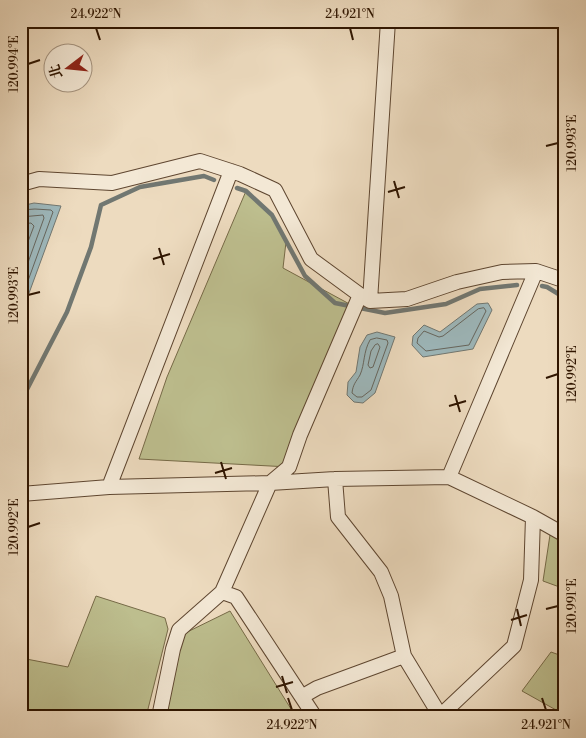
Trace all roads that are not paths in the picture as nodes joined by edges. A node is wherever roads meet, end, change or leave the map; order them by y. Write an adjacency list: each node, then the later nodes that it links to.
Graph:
1 (388, 21): 6 (street)
2 (231, 171): 3 (street); 6 (street); 10 (street)
3 (21, 184)
4 (536, 271): 5 (street); 6 (street); 7 (street)
5 (565, 282)
6 (365, 298): 9 (street)
7 (449, 477): 8 (street); 12 (street)
8 (335, 479): 9 (street); 15 (street)
9 (270, 483): 10 (street); 14 (street)
10 (109, 487): 11 (street)
11 (21, 494)
12 (533, 517): 13 (street); 17 (street)
13 (565, 535)
14 (222, 592): 16 (street); 18 (street)
15 (404, 656): 16 (street); 17 (street)
16 (303, 696): 19 (street)
17 (440, 716)
18 (159, 717)
19 (315, 717)

